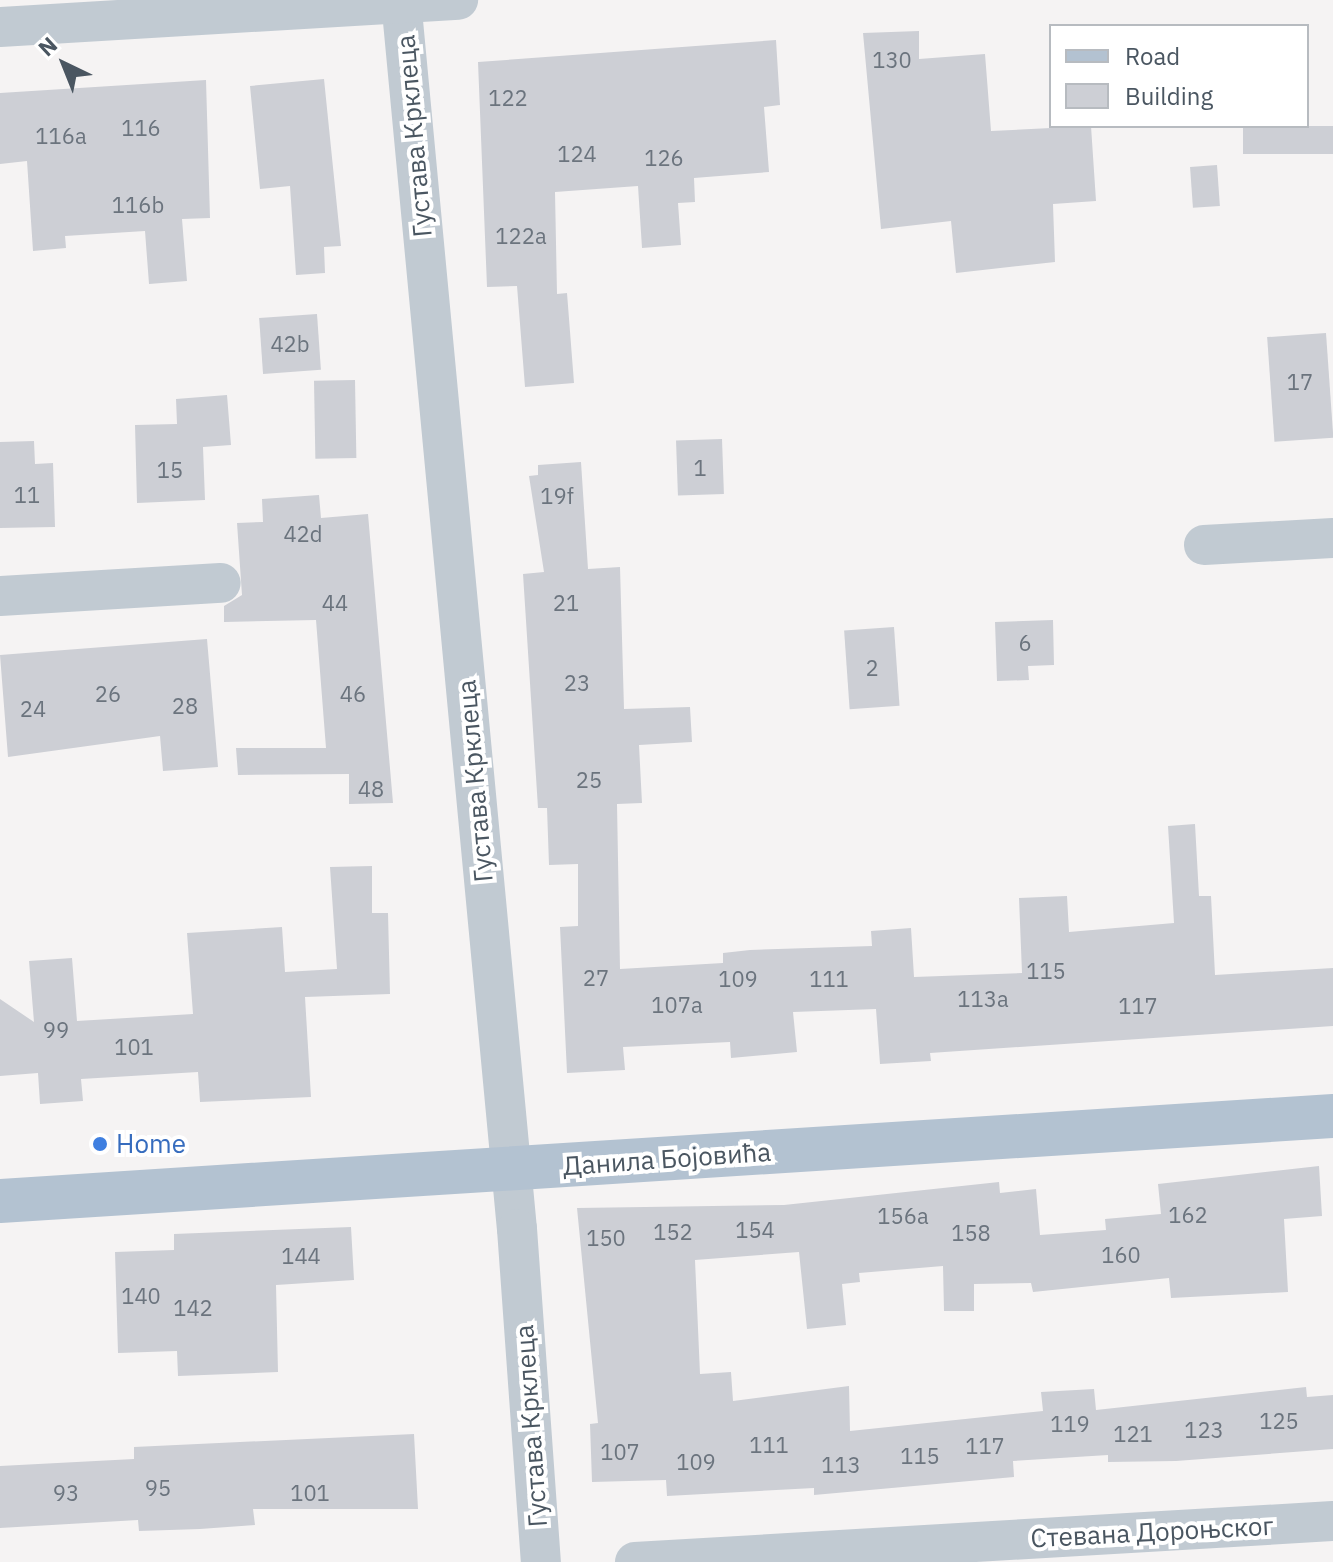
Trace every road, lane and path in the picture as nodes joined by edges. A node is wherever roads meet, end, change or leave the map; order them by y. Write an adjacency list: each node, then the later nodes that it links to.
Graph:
1 (458, 0): 2 (street)
2 (402, 2): 3 (street); 9 (street, Густава Крклеца)
3 (0, 27)
4 (1333, 538): 5 (street)
5 (1204, 545)
6 (221, 583): 7 (street)
7 (0, 596)
8 (1333, 1116): 9 (main road, Данила Бојовића)
9 (511, 1170): 10 (main road, Данила Бојовића); 12 (street, Густава Крклеца)
10 (0, 1201)
11 (1333, 1521): 13 (street, Стевана Дороњског)
12 (541, 1562)
13 (635, 1562)

